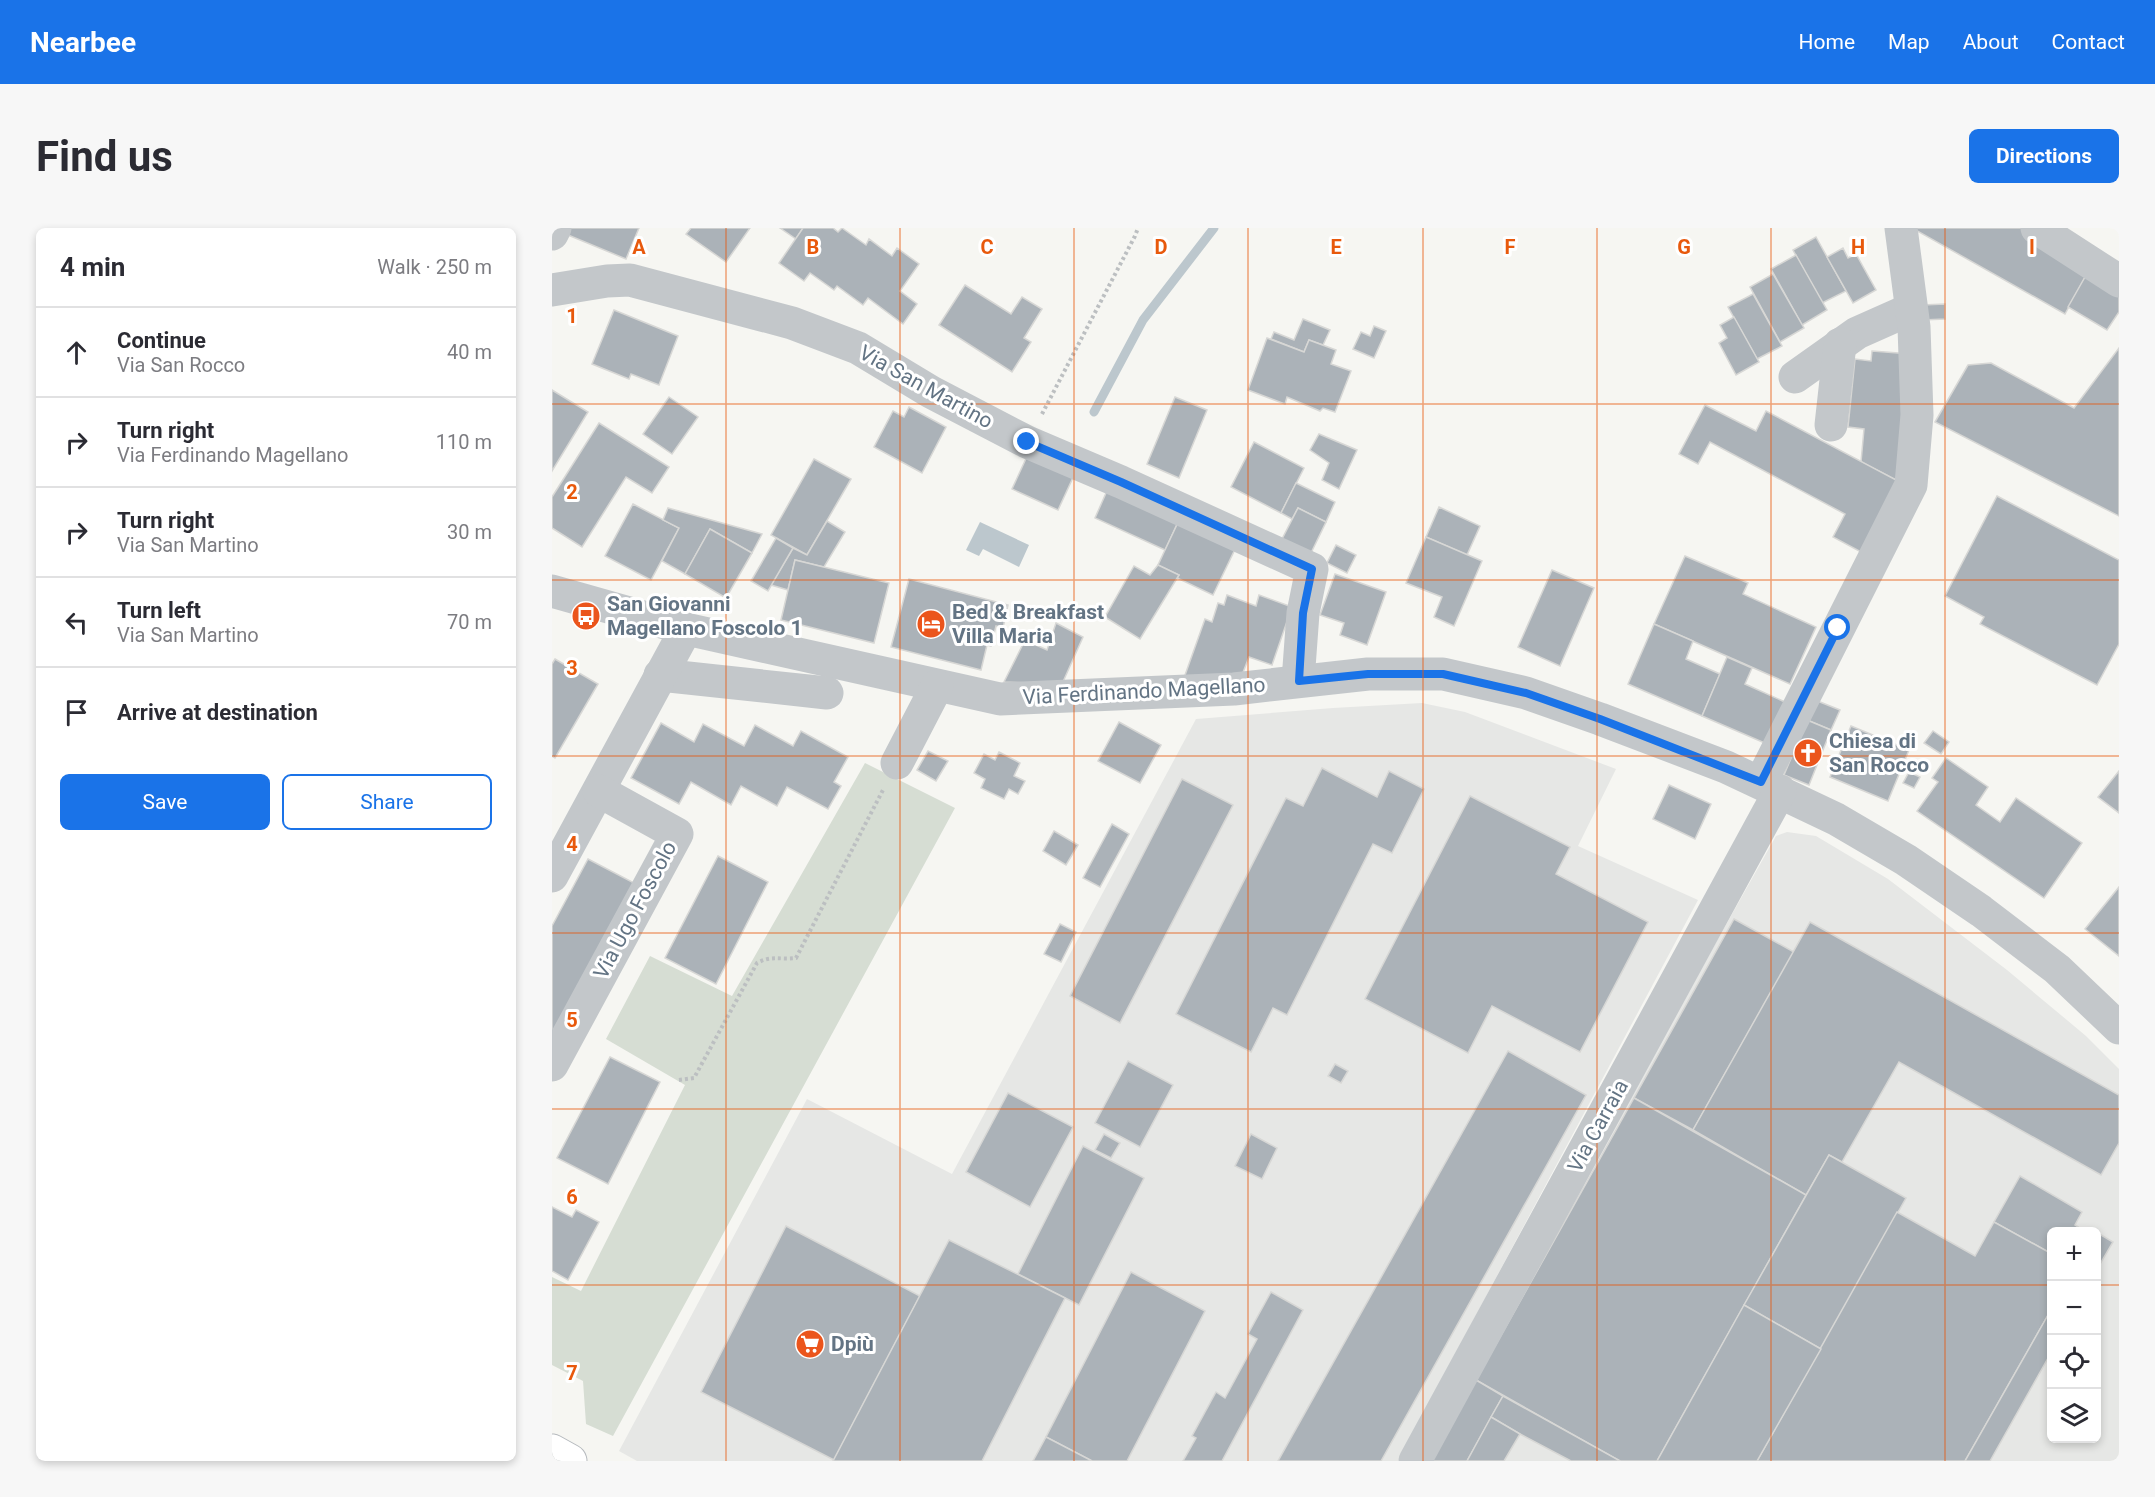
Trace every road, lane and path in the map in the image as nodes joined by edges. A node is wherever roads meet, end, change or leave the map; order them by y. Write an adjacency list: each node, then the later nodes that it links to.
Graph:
1 (555, 228): 5 (street)
2 (1138, 228): 12 (path)
3 (1901, 228): 8 (street, Via Carraia)
4 (2037, 228): 6 (street)
5 (552, 234)
6 (2119, 281)
7 (552, 290): 12 (street, Via San Martino)
8 (1911, 309): 9 (street); 20 (street, Via Carraia)
9 (1840, 344): 10 (street); 11 (street)
10 (1795, 377)
11 (1831, 425)
12 (1027, 442): 16 (street, Via San Martino)
13 (552, 591): 14 (street, Via Ferdinando Magellano)
14 (686, 629): 15 (street); 17 (street, Via Ferdinando Magellano)
15 (660, 675): 18 (street); 21 (street)
16 (1299, 681): 17 (street, Via Ferdinando Magellano); 20 (street, Via Ferdinando Magellano)
17 (937, 686): 19 (street)
18 (827, 693)
19 (897, 763): 25 (path)
20 (1771, 787): 23 (street, Via Ferdinando Magellano); 28 (street, Via Carraia)
21 (599, 790): 22 (street); 24 (street, Via Ugo Foscolo)
22 (552, 876)
23 (2119, 1028)
24 (552, 1065)
25 (679, 1080)
26 (552, 1452): 27 (main road)
27 (570, 1461)
28 (1415, 1461)

